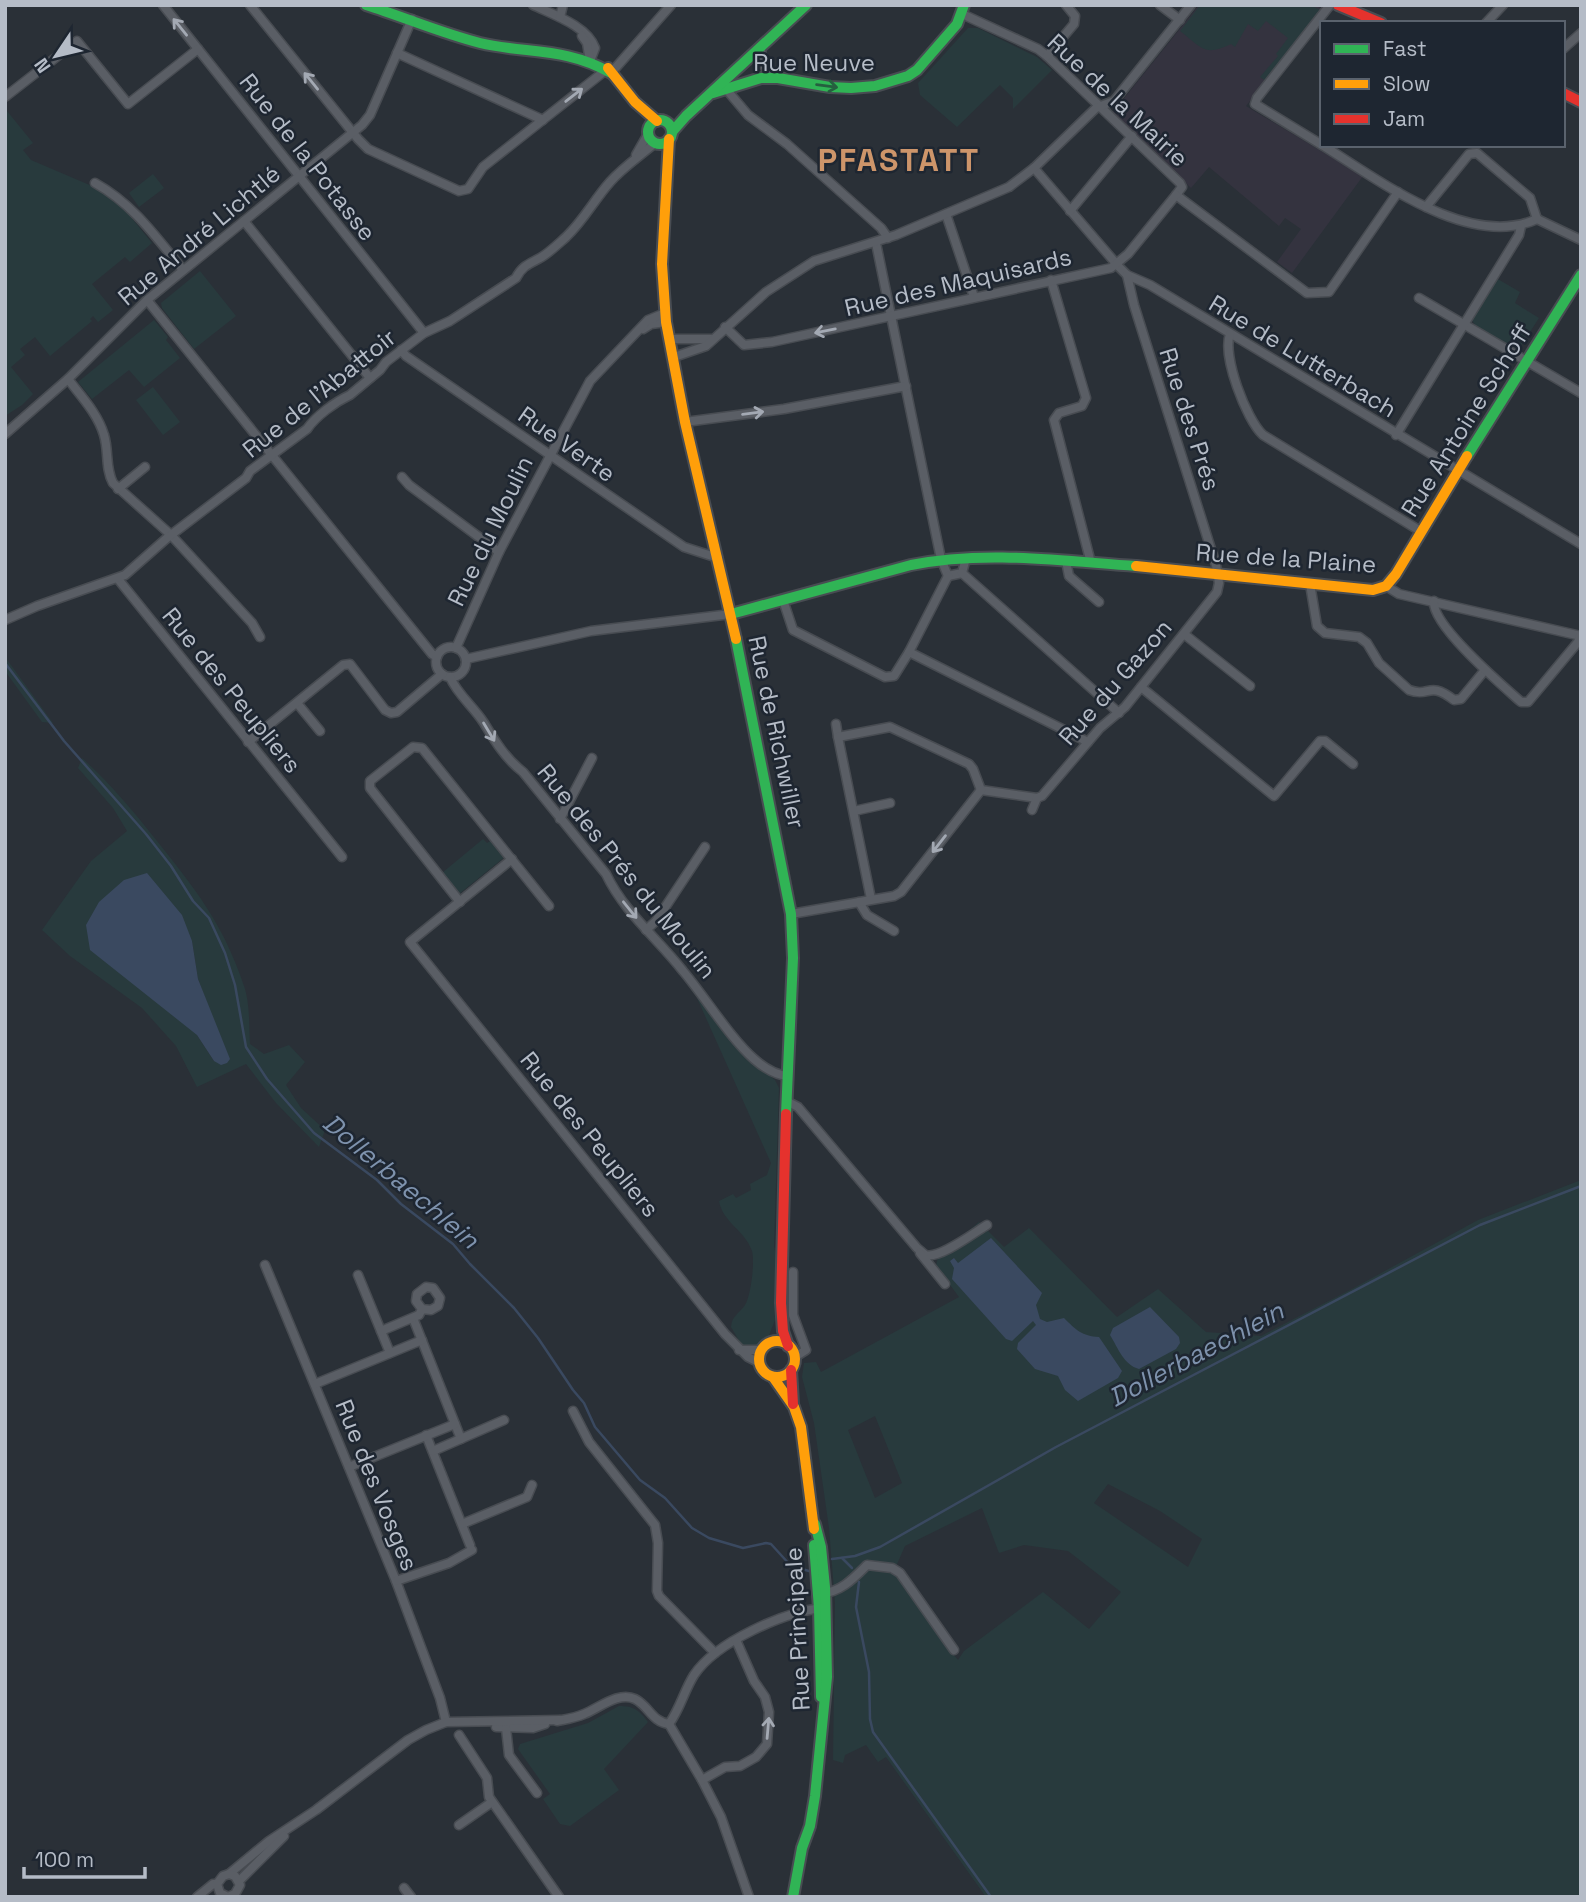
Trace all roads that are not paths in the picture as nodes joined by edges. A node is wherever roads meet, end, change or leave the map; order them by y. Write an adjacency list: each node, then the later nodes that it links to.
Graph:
1 (163, 5): 23 (street, Rue de la Potasse, one-way to 1)
2 (250, 5): 37 (street, one-way to 2)
3 (366, 5): 16 (main road)
4 (533, 5): 15 (street)
5 (564, 5): 15 (street)
6 (671, 5): 27 (street)
7 (806, 5): 21 (main road)
8 (1066, 5): 25 (street)
9 (1160, 5): 17 (street)
10 (1191, 5): 17 (street)
11 (1330, 5): 39 (street)
12 (1338, 5): 18 (main road)
13 (1503, 5): 19 (street)
14 (963, 9): 25 (street, Rue de la Mairie); 28 (main road, Rue Neuve, one-way to 14)
15 (560, 17): 26 (street)
16 (412, 19): 24 (street, Rue André Lichtlé); 26 (main road)
17 (1180, 20): 34 (street)
18 (1376, 21)
19 (1488, 21)
20 (1581, 33): 22 (street)
21 (760, 47): 28 (street); 30 (main road)
22 (1565, 47)
23 (198, 49): 32 (street); 42 (street, Rue de la Potasse)
24 (397, 53): 35 (street); 37 (street, Rue André Lichtlé)
25 (1047, 56): 34 (street, Rue de la Mairie)
26 (590, 57): 27 (main road)
27 (608, 72): 35 (street, one-way to 27); 36 (main road)
28 (772, 78): 29 (main road, Rue Neuve)
29 (726, 89): 30 (main road, Rue Neuve); 52 (street)
30 (713, 93): 36 (main road)
31 (1565, 94): 33 (main road)
32 (5, 97)
33 (1581, 102)
34 (1101, 106): 38 (street, Rue de la Mairie); 41 (street)
35 (542, 120): 37 (street)
36 (659, 133): 64 (main road, Rue de Richwiller); 67 (street, Rue de l'Abattoir)
37 (354, 134): 42 (street, Rue André Lichtlé)
38 (1132, 136): 45 (street, Rue de la Mairie); 47 (street)
39 (1320, 144)
40 (1325, 147): 44 (street)
41 (1034, 167): 47 (street, Rue de Lutterbach); 48 (street)
42 (299, 176): 50 (street, Rue André Lichtlé); 67 (street, Rue de la Potasse)
43 (95, 183): 56 (street)
44 (1398, 192): 45 (street, Rue de la Mairie); 46 (street)
45 (1176, 195): 55 (street)
46 (1426, 207): 49 (street); 51 (street)
47 (1070, 211): 55 (street, Rue de Lutterbach)
48 (946, 214): 52 (street); 60 (street)
49 (1537, 219): 51 (street); 53 (street)
50 (244, 221): 56 (street, Rue André Lichtlé); 74 (street)
51 (1521, 226): 65 (street)
52 (888, 238): 54 (street)
53 (1581, 240)
54 (876, 243): 63 (street); 66 (street)
55 (1117, 265): 57 (street, Rue de Lutterbach); 59 (street, Rue des Maquisards)
56 (183, 270): 62 (street, Rue André Lichtlé)
57 (1127, 275): 68 (street, Rue de Lutterbach); 97 (street, Rue des Prés)
58 (1581, 275): 73 (main road, Rue Antoine Schoff)
59 (1051, 280): 60 (street, Rue des Maquisards); 95 (street)
60 (974, 298): 63 (street, Rue des Maquisards)
61 (1419, 298): 65 (street)
62 (147, 300): 75 (street, Rue André Lichtlé); 81 (street)
63 (892, 316): 66 (street, Rue des Maquisards, one-way to 66); 76 (street)
64 (666, 318): 69 (main road, Rue de Richwiller); 82 (street, Rue du Moulin)
65 (1464, 325): 73 (street); 80 (street)
66 (725, 327): 70 (street)
67 (424, 333): 71 (street, Rue de l'Abattoir)
68 (1230, 334): 80 (street, Rue de Lutterbach); 87 (street)
69 (670, 339): 70 (street); 72 (main road, Rue de Richwiller)
70 (711, 339): 72 (street)
71 (401, 350): 74 (street, Rue de l'Abattoir); 82 (street, Rue Verte)
72 (674, 357): 78 (main road, Rue de Richwiller)
73 (1527, 360): 77 (street); 84 (main road, Rue Antoine Schoff)
74 (370, 378): 81 (street, Rue de l'Abattoir)
75 (68, 379): 79 (street, Rue André Lichtlé); 86 (street)
76 (906, 386): 78 (street, one-way to 76); 93 (street)
77 (1581, 393)
78 (685, 422): 91 (main road, Rue de Richwiller)
79 (5, 434)
80 (1396, 435): 84 (street, Rue de Lutterbach)
81 (272, 454): 88 (street, Rue de l'Abattoir); 112 (street)
82 (549, 455): 90 (street, Rue du Moulin); 91 (street, Rue Verte)
83 (145, 467): 86 (street)
84 (1458, 471): 87 (main road, Rue Antoine Schoff); 89 (street, Rue de Lutterbach)
85 (402, 477): 90 (street)
86 (118, 489): 88 (street)
87 (1422, 532): 101 (main road, Rue Antoine Schoff)
88 (171, 535): 99 (street, Rue de l'Abattoir); 109 (street)
89 (1581, 544)
90 (499, 552): 110 (street, Rue du Moulin)
91 (718, 558): 105 (main road, Rue de Richwiller)
92 (966, 558): 93 (main road, Rue de la Plaine); 94 (main road, Rue de la Plaine); 96 (street)
93 (941, 559): 98 (street); 102 (main road, Rue de la Plaine)
94 (1066, 561): 95 (main road, Rue de la Plaine); 103 (street)
95 (1091, 563): 97 (main road, Rue de la Plaine)
96 (962, 573): 98 (street); 119 (street)
97 (1218, 575): 100 (main road, Rue de la Plaine); 107 (street, Rue du Gazon)
98 (948, 576): 111 (street)
99 (118, 579): 106 (street, Rue de l'Abattoir); 124 (street, Rue des Peupliers)
100 (1310, 584): 101 (main road, Rue de la Plaine); 114 (street)
101 (1385, 586): 104 (street, Rue de la Plaine)
102 (783, 600): 105 (main road, Rue de la Plaine); 111 (street)
103 (1099, 601)
104 (1434, 601): 108 (street, Rue de la Plaine); 114 (street)
105 (731, 614): 113 (street); 140 (main road, Rue de Richwiller)
106 (5, 620)
107 (1184, 634): 116 (street); 117 (street, Rue du Gazon)
108 (1581, 636): 114 (street)
109 (260, 637)
110 (456, 648): 112 (street); 113 (street)
111 (909, 652): 123 (street)
112 (437, 657): 115 (street)
113 (466, 659): 115 (street)
114 (1485, 670)
115 (446, 675): 118 (street); 132 (street, Rue des Prés du Moulin, one-way to 132)
116 (1250, 686)
117 (1141, 687): 119 (street, Rue du Gazon); 126 (street)
118 (298, 702): 121 (street); 124 (street)
119 (1119, 713): 123 (street, Rue du Gazon)
120 (836, 724): 122 (street)
121 (320, 731)
122 (838, 737): 127 (street); 131 (street)
123 (1088, 741): 128 (street, Rue du Gazon)
124 (248, 742): 134 (street, Rue des Peupliers)
125 (592, 758): 132 (street)
126 (1353, 764)
127 (981, 790): 128 (street); 136 (street, one-way to 136)
128 (1037, 798): 130 (street, Rue du Gazon)
129 (890, 803): 131 (street)
130 (1032, 810)
131 (854, 811): 136 (street)
132 (560, 819): 141 (street, Rue des Prés du Moulin, one-way to 141)
133 (705, 847): 141 (street)
134 (342, 858)
135 (512, 859): 137 (street); 137 (street); 139 (street)
136 (872, 900): 138 (street)
137 (460, 902): 158 (street, Rue des Peupliers)
138 (859, 902): 140 (street); 142 (street)
139 (549, 906)
140 (791, 914): 143 (main road, Rue de Richwiller)
141 (646, 930): 143 (street, Rue des Prés du Moulin)
142 (894, 931)
143 (788, 1076): 144 (main road, Rue de Richwiller)
144 (786, 1101): 146 (street); 151 (main road, Rue de Richwiller)
145 (987, 1225): 146 (street)
146 (917, 1248): 150 (street)
147 (265, 1265): 165 (street, Rue des Vosges)
148 (793, 1272): 161 (street)
149 (358, 1275): 154 (street)
150 (945, 1284)
151 (781, 1303): 156 (main road, Rue de Richwiller); 157 (main road, Rue de Richwiller)
152 (422, 1309): 153 (street)
153 (413, 1318): 154 (street); 155 (street)
154 (381, 1331): 160 (street)
155 (422, 1340): 160 (street); 169 (street)
156 (772, 1342): 157 (main road); 159 (main road)
157 (788, 1346): 161 (main road)
158 (739, 1350): 159 (street); 162 (street, Rue des Peupliers)
159 (762, 1350): 162 (main road)
160 (390, 1353): 165 (street)
161 (794, 1357): 163 (main road)
162 (760, 1363): 164 (main road)
163 (791, 1370): 164 (main road); 166 (main road)
164 (773, 1377): 166 (main road)
165 (315, 1384): 173 (street, Rue des Vosges)
166 (794, 1407): 177 (main road, Rue Principale)
167 (573, 1411): 181 (street)
168 (503, 1420): 171 (street)
169 (455, 1424): 170 (street); 171 (street)
170 (426, 1435): 172 (street); 173 (street)
171 (461, 1439): 172 (street)
172 (433, 1451): 175 (street)
173 (349, 1466): 176 (street, Rue des Vosges)
174 (532, 1485): 175 (street)
175 (462, 1524): 176 (street)
176 (396, 1581): 184 (street, Rue des Vosges)
177 (822, 1594): 178 (main road, Rue Principale); 180 (street)
178 (823, 1608): 179 (street); 203 (main road, Rue Principale)
179 (736, 1640): 181 (street); 188 (street, one-way to 179)
180 (954, 1650)
181 (715, 1653): 185 (street)
182 (559, 1720): 183 (street); 185 (street); 186 (street)
183 (457, 1722): 184 (street); 186 (street)
184 (446, 1723): 191 (street)
185 (669, 1724): 188 (street)
186 (506, 1728): 189 (street)
187 (459, 1735): 190 (street)
188 (702, 1780): 202 (street)
189 (537, 1793)
190 (492, 1801): 192 (street); 201 (street)
191 (296, 1824): 193 (street); 194 (street)
192 (460, 1825)
193 (229, 1874): 194 (street); 195 (street)
194 (239, 1881): 197 (street)
195 (217, 1884): 198 (street); 199 (street)
196 (404, 1888): 200 (street)
197 (239, 1894): 198 (street)
198 (224, 1896)
199 (197, 1897)
200 (411, 1897)
201 (559, 1897)
202 (749, 1897)
203 (793, 1897)

